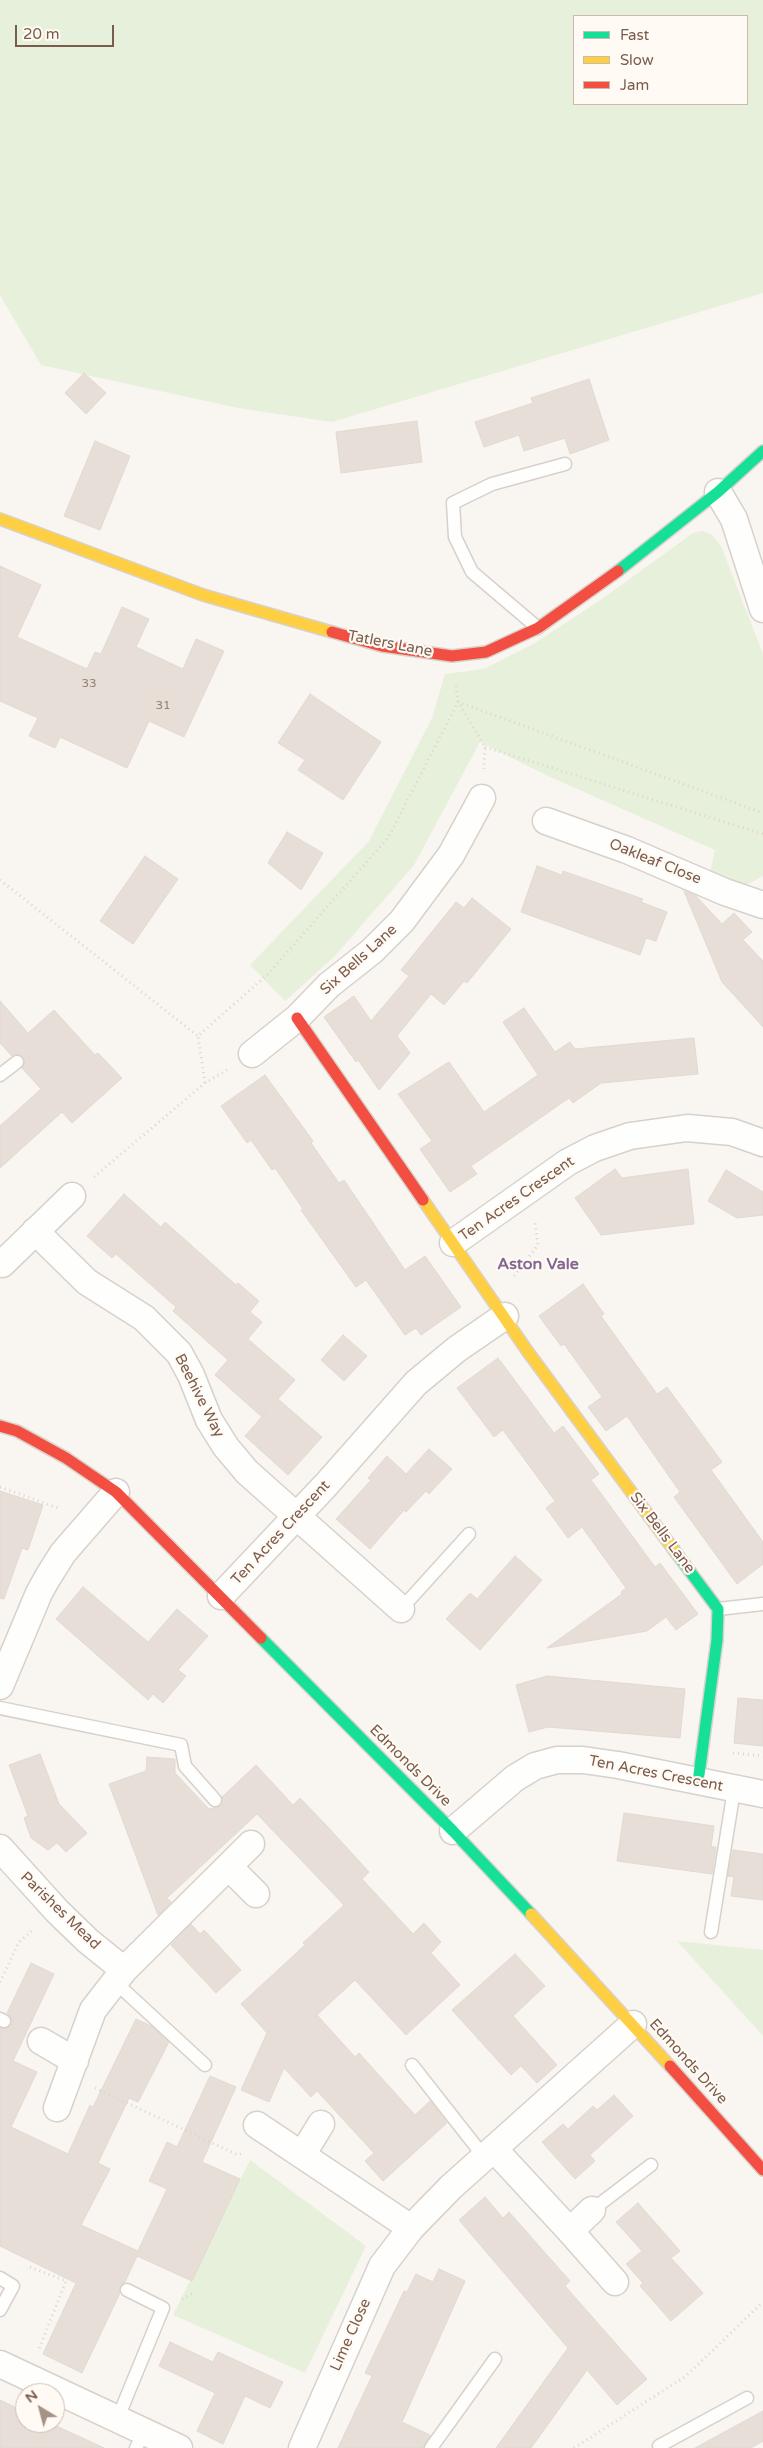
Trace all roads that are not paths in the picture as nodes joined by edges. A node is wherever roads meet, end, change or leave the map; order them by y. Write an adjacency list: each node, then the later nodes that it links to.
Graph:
1 (763, 450): 3 (street, Tatlers Lane)
2 (565, 464): 6 (lane)
3 (718, 492): 5 (street); 6 (street, Tatlers Lane)
4 (0, 520): 6 (street, Tatlers Lane)
5 (763, 609)
6 (538, 628)
7 (482, 798): 10 (street, Six Bells Lane)
8 (546, 821): 9 (street, Oakleaf Close)
9 (763, 905)
10 (298, 1018): 11 (street, Six Bells Lane); 17 (street)
11 (252, 1054)
12 (17, 1062): 13 (lane)
13 (0, 1075)
14 (763, 1143): 17 (street, Ten Acres Crescent)
15 (72, 1196): 16 (street)
16 (35, 1231): 18 (street); 22 (street, Beehive Way)
17 (453, 1243): 19 (street, Ten Acres Crescent)
18 (2, 1264)
19 (505, 1316): 22 (street, Ten Acres Crescent); 27 (street, Six Bells Lane)
20 (0, 1426): 21 (street, Edmonds Drive)
21 (116, 1492): 24 (street, Edmonds Drive); 28 (street)
22 (296, 1517): 24 (street, Ten Acres Crescent); 26 (street, Beehive Way)
23 (469, 1534): 26 (lane)
24 (222, 1596): 34 (street, Edmonds Drive)
25 (763, 1604): 27 (lane)
26 (401, 1609)
27 (718, 1609): 30 (street)
28 (2, 1675)
29 (0, 1708): 33 (lane)
30 (698, 1782): 31 (street, Ten Acres Crescent); 34 (street, Ten Acres Crescent)
31 (734, 1790): 32 (street, Ten Acres Crescent); 39 (lane)
32 (763, 1794)
33 (215, 1800)
34 (453, 1831): 41 (street, Edmonds Drive)
35 (251, 1844): 37 (street)
36 (0, 1848): 40 (street, Parishes Mead)
37 (229, 1867): 38 (street); 40 (street)
38 (256, 1894)
39 (711, 1932)
40 (119, 1976): 43 (lane); 45 (street)
41 (634, 2024): 49 (street, Lime Close); 52 (street, Edmonds Drive)
42 (34, 2037): 45 (street)
43 (204, 2065)
44 (412, 2065): 49 (lane)
45 (72, 2068): 46 (street)
46 (57, 2108)
47 (321, 2124): 50 (street)
48 (266, 2131): 50 (street)
49 (489, 2153): 54 (street, Lime Close); 55 (street)
50 (302, 2155): 54 (street)
51 (651, 2165): 53 (lane)
52 (763, 2170)
53 (592, 2210): 55 (street)
54 (410, 2228): 66 (street, Lime Close)
55 (570, 2230): 57 (street)
56 (0, 2278): 59 (lane)
57 (614, 2282)
58 (127, 2290): 63 (lane)
59 (0, 2310)
60 (495, 2359): 67 (lane)
61 (0, 2364): 63 (street)
62 (747, 2398): 68 (lane)
63 (117, 2420): 64 (street)
64 (140, 2440): 65 (street)
65 (179, 2448)
66 (302, 2448)
67 (431, 2448)
68 (660, 2448)

